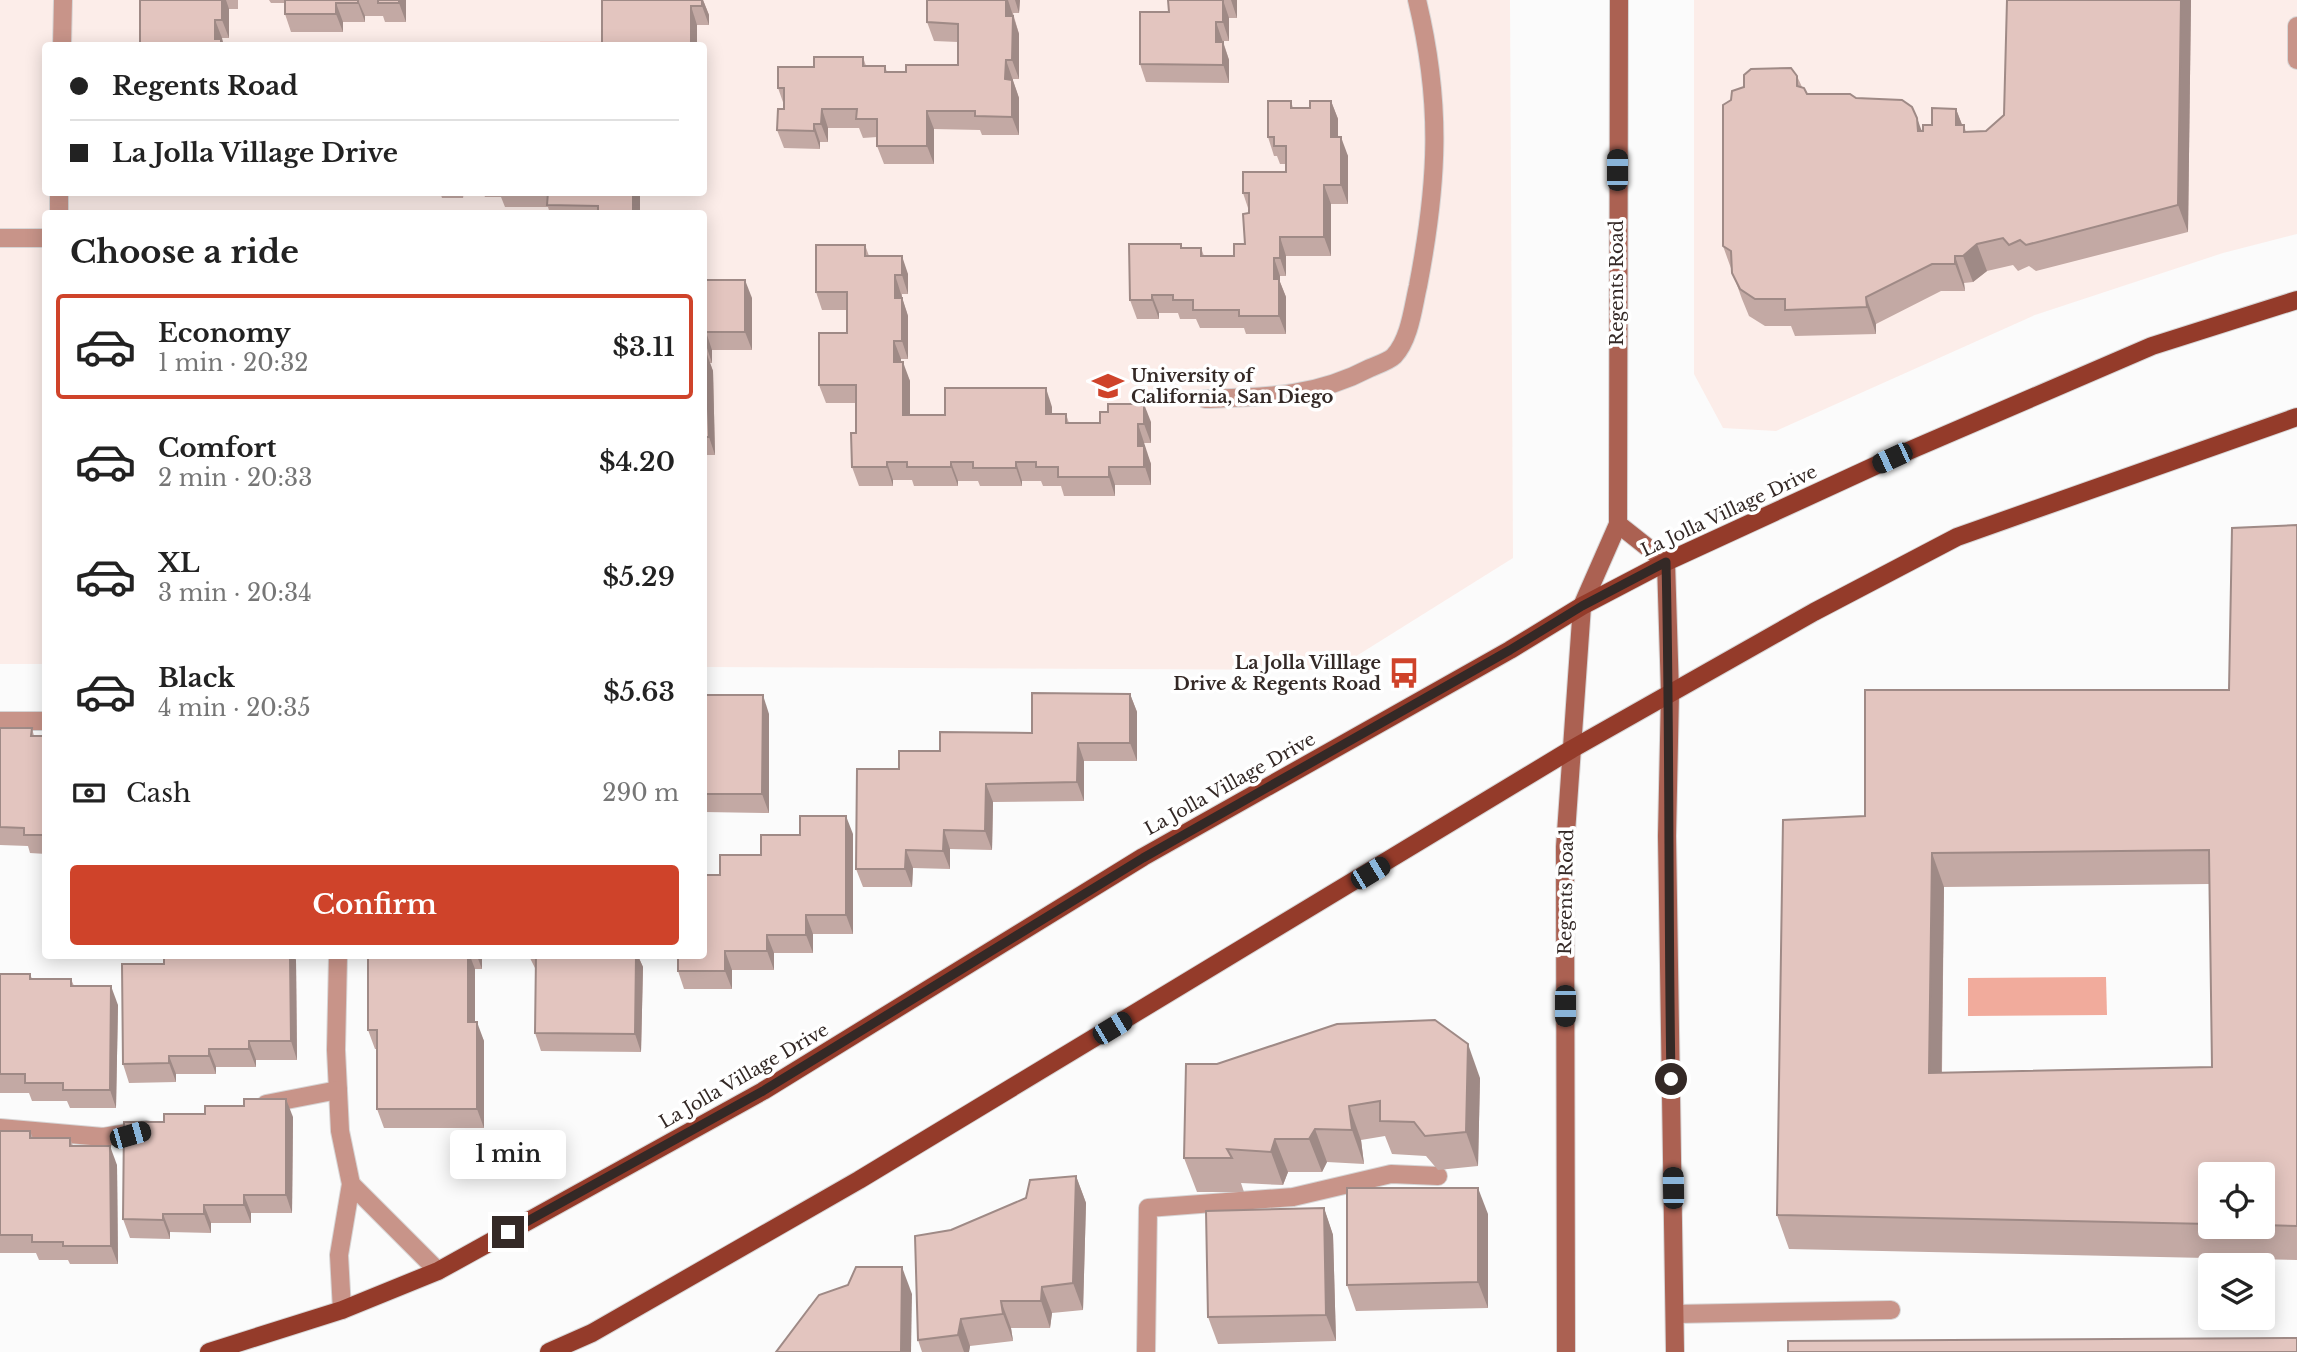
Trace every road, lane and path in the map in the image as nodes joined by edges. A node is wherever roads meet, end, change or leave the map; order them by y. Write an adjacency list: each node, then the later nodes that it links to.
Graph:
1 (63, 0): 5 (lane)
2 (1417, 0): 10 (lane)
3 (1619, 0): 12 (main road, Regents Road)
4 (2297, 26): 6 (lane)
5 (62, 42)
6 (2297, 60)
7 (0, 238): 8 (lane)
8 (42, 238)
9 (2297, 300): 13 (main road, La Jolla Village Drive)
10 (1205, 399)
11 (2297, 417): 15 (main road)
12 (1618, 524): 13 (main road); 14 (main road, Regents Road)
13 (1666, 562): 14 (main road, La Jolla Village Drive); 15 (main road)
14 (1582, 606): 18 (main road, Regents Road); 26 (main road, La Jolla Village Drive)
15 (1670, 693): 18 (main road); 29 (main road)
16 (0, 721): 17 (lane)
17 (42, 721)
18 (1572, 749): 31 (main road); 33 (main road, Regents Road)
19 (338, 959): 20 (lane)
20 (338, 1090): 21 (lane); 25 (lane)
21 (246, 1107)
22 (161, 1126): 23 (lane)
23 (0, 1128)
24 (1438, 1176): 32 (lane)
25 (351, 1184): 26 (lane); 27 (lane)
26 (438, 1271): 27 (main road, La Jolla Village Drive)
27 (342, 1310): 30 (main road, La Jolla Village Drive)
28 (1892, 1310): 29 (lane)
29 (1675, 1314): 34 (main road)
30 (209, 1352)
31 (550, 1352)
32 (1146, 1352)
33 (1566, 1352)
34 (1675, 1352)

